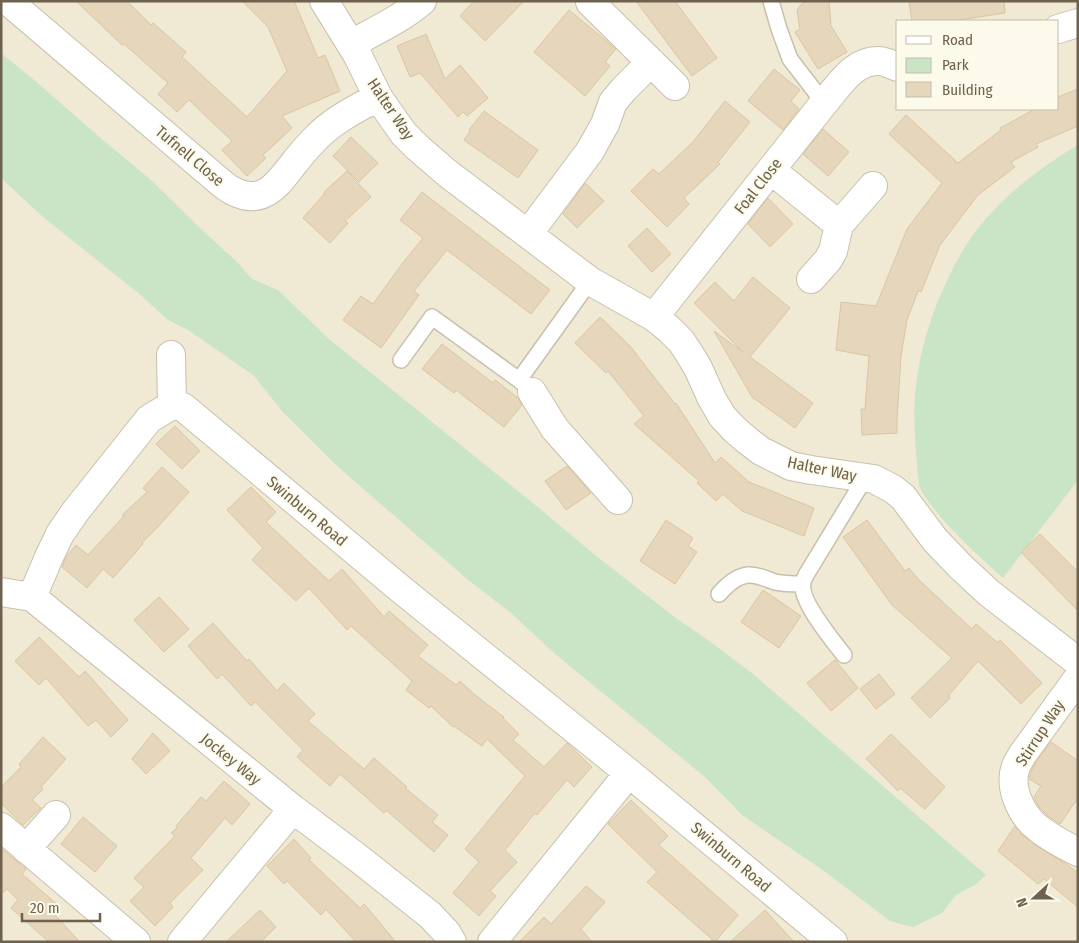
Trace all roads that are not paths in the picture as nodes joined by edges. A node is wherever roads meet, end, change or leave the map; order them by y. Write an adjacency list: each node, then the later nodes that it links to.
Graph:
1 (8, 1): 12 (street, Tufnell Close)
2 (324, 1): 8 (street, Halter Way)
3 (422, 1): 8 (street)
4 (770, 1): 13 (lane)
5 (590, 2): 9 (street)
6 (1078, 23): 7 (street)
7 (1059, 29)
8 (351, 44): 12 (street, Halter Way)
9 (651, 62): 11 (street); 17 (street)
10 (896, 66): 13 (street, Foal Close)
11 (675, 86)
12 (378, 97): 17 (street, Halter Way)
13 (824, 102): 14 (street, Foal Close)
14 (771, 170): 16 (street); 20 (street, Foal Close)
15 (873, 186): 16 (street)
16 (839, 224): 18 (street)
17 (528, 234): 19 (street, Halter Way)
18 (811, 279)
19 (590, 281): 20 (street, Halter Way); 23 (lane)
20 (654, 317): 25 (street, Halter Way)
21 (171, 355): 24 (street)
22 (401, 360): 23 (lane)
23 (526, 386): 26 (street)
24 (172, 405): 30 (street); 34 (street, Swinburn Road)
25 (865, 478): 27 (lane); 32 (street, Halter Way)
26 (618, 500)
27 (802, 584): 29 (lane); 31 (lane)
28 (1, 592): 30 (street, Jockey Way)
29 (719, 594)
30 (32, 597): 35 (street, Jockey Way)
31 (844, 655)
32 (1078, 662)
33 (1078, 678): 39 (street, Stirrup Way)
34 (629, 773): 43 (street); 44 (street, Swinburn Road)
35 (293, 809): 41 (street); 42 (street, Jockey Way)
36 (56, 815): 38 (street)
37 (1, 827): 38 (street)
38 (26, 849): 40 (street)
39 (1078, 852)
40 (136, 942)
41 (182, 942)
42 (452, 942)
43 (492, 942)
44 (833, 942)

